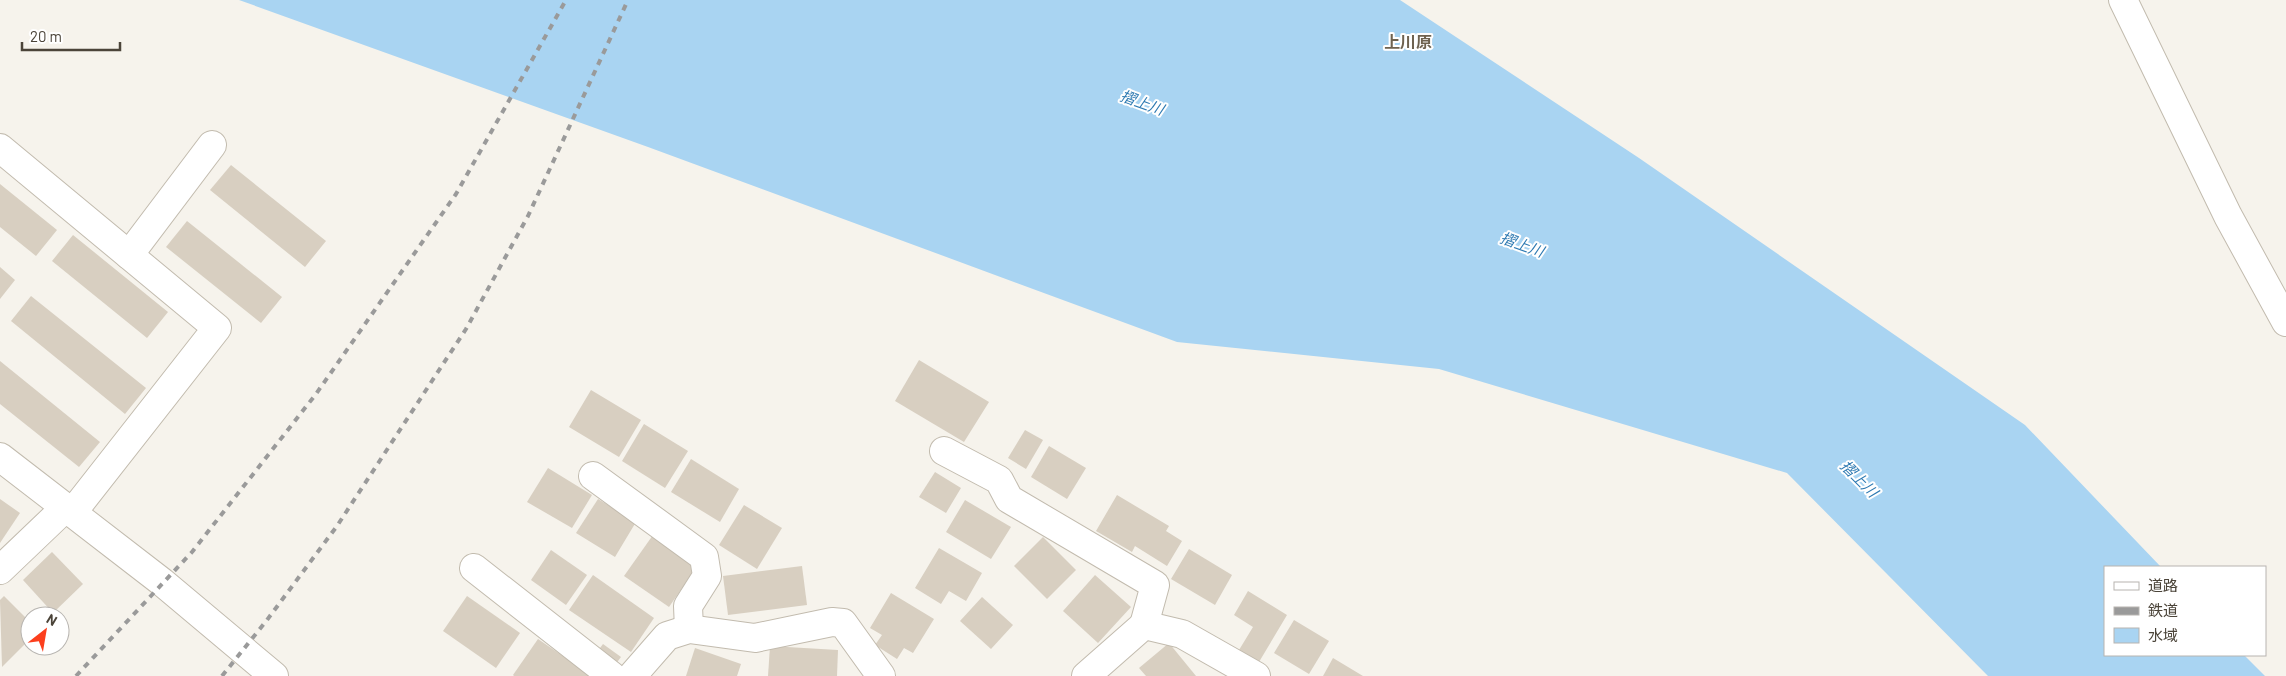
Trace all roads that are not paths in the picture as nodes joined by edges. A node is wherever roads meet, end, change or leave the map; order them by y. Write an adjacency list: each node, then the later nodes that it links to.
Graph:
1 (2123, 0): 5 (street)
2 (212, 145): 4 (street)
3 (0, 148): 4 (street)
4 (128, 254): 9 (street)
5 (2286, 322)
6 (944, 451): 12 (street)
7 (0, 457): 9 (street)
8 (593, 476): 13 (street)
9 (69, 510): 11 (street); 14 (street)
10 (474, 568): 15 (street)
11 (0, 570)
12 (1144, 625): 18 (street); 19 (street)
13 (689, 629): 16 (street); 17 (street)
14 (274, 676)
15 (612, 676)
16 (632, 676)
17 (881, 676)
18 (1086, 676)
19 (1256, 676)

